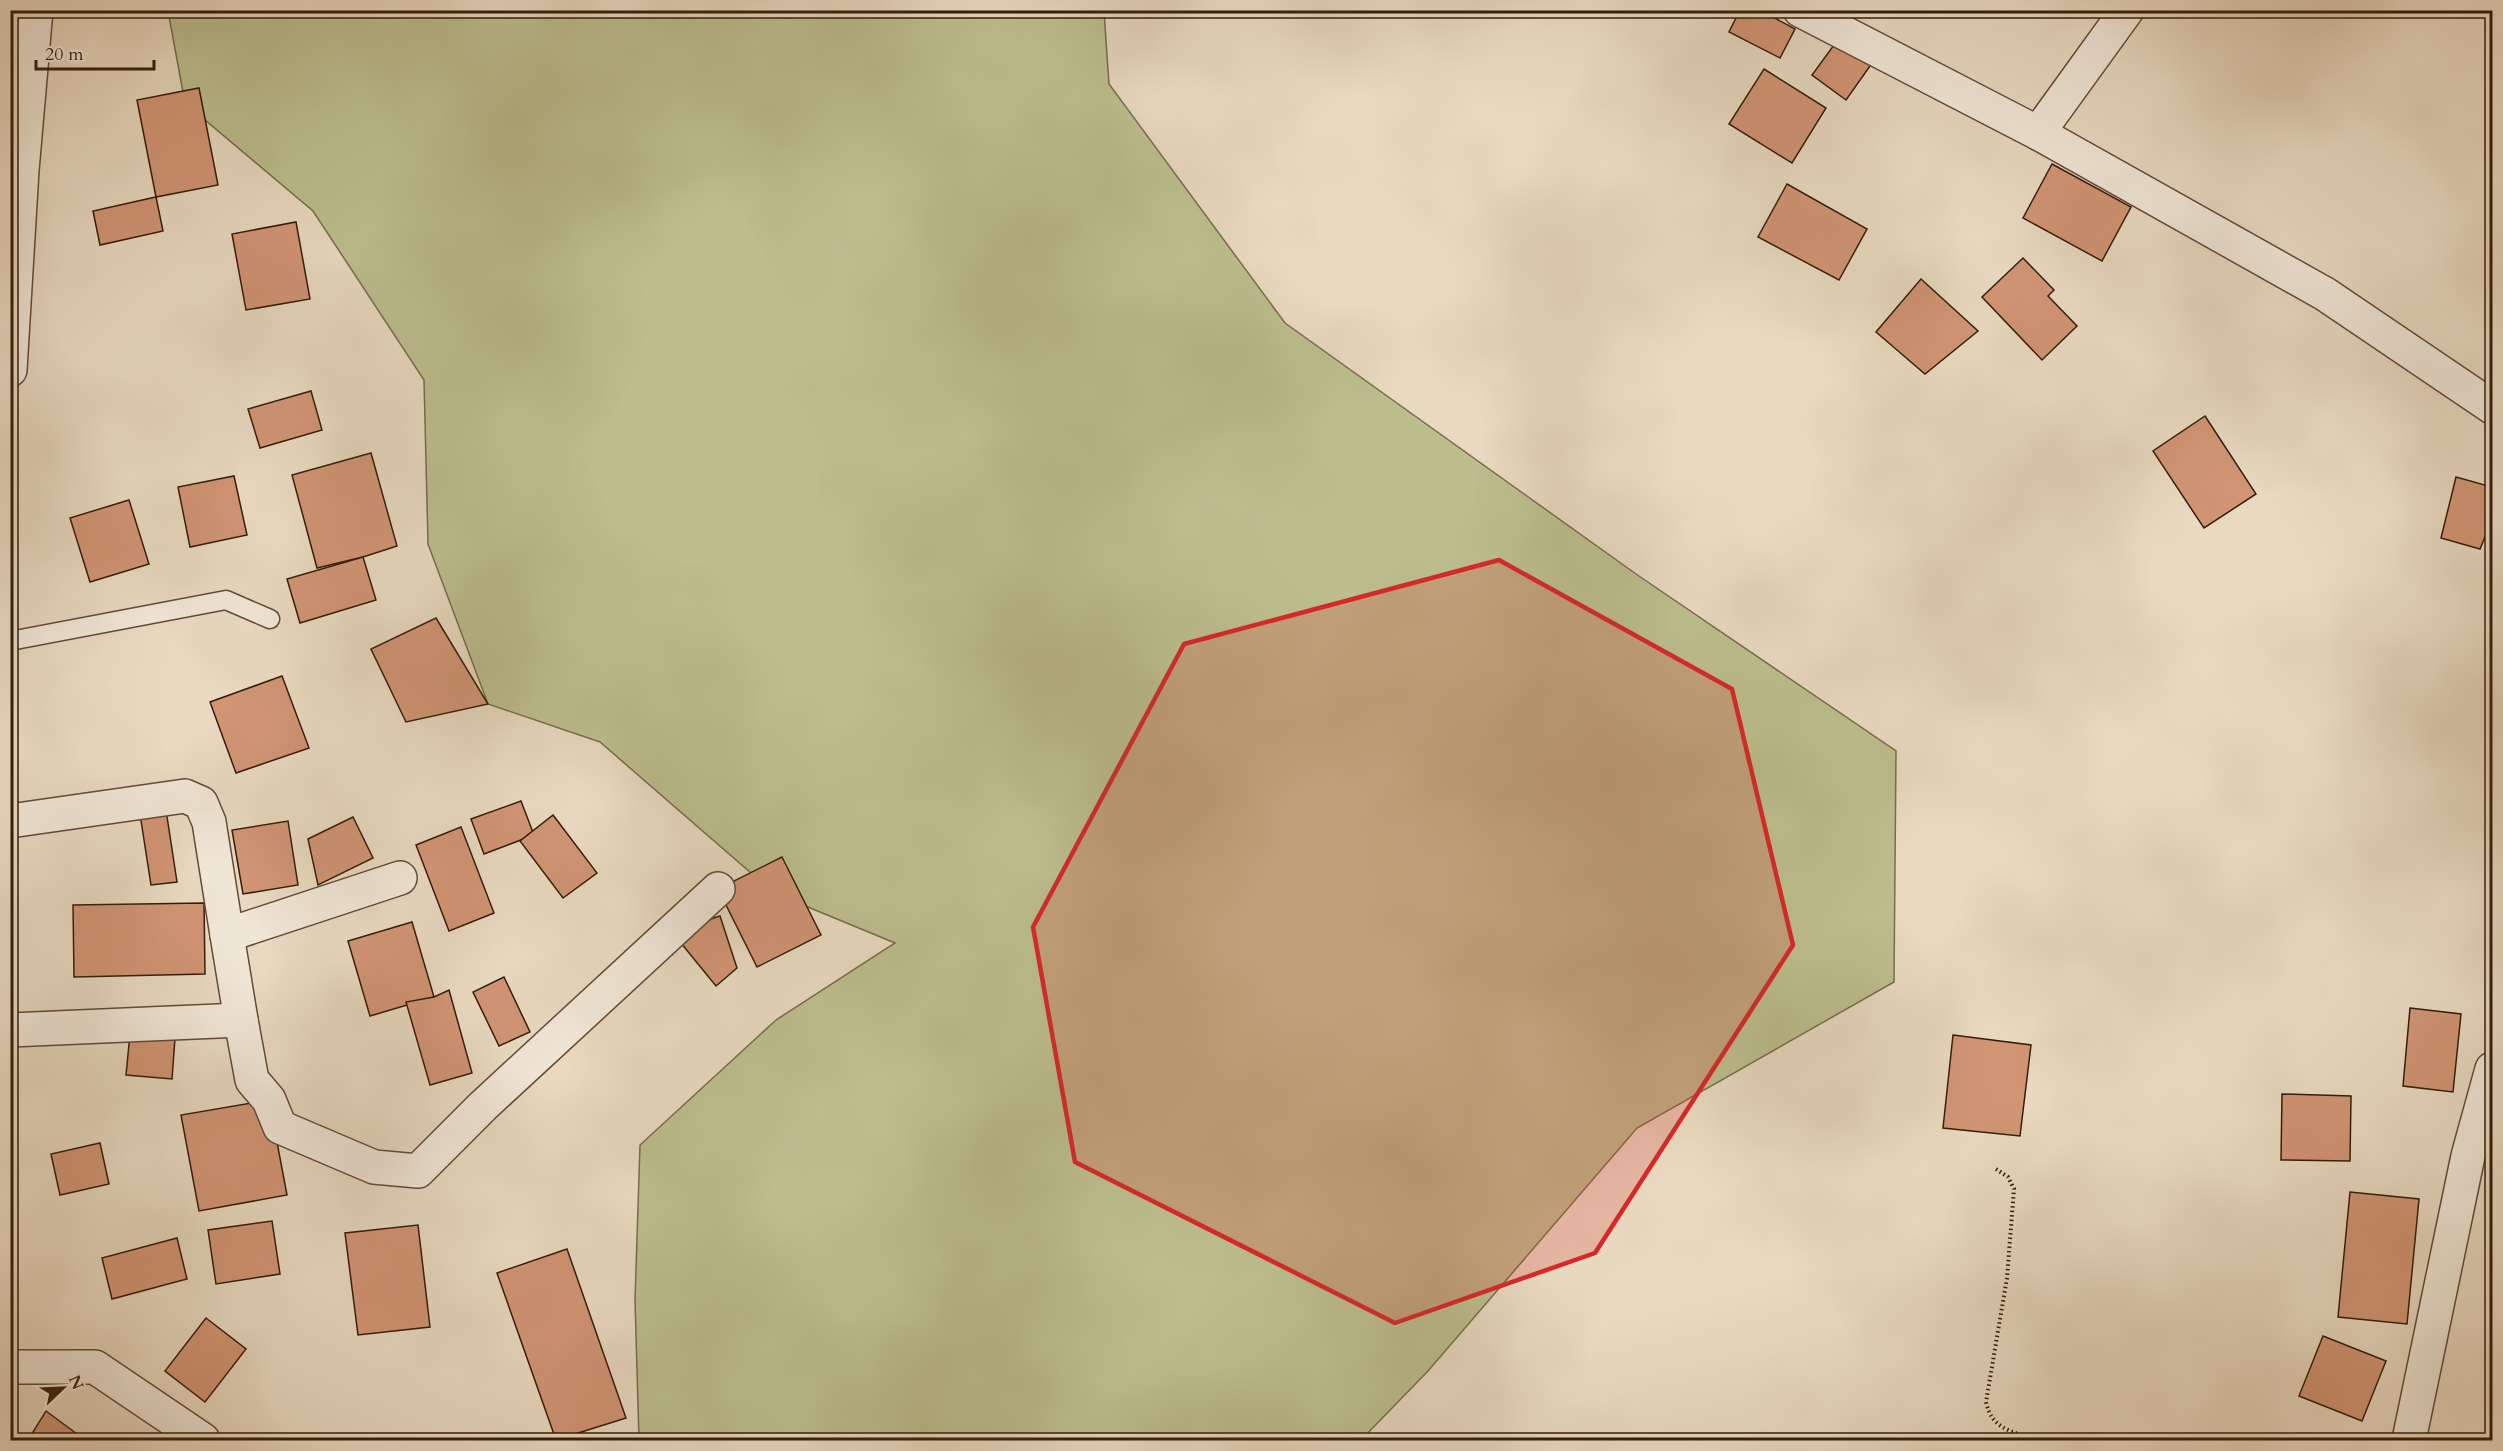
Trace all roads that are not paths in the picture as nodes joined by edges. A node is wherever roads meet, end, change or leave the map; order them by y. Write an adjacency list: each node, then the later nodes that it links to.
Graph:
1 (36, 10): 5 (street)
2 (1800, 10): 4 (street)
3 (2127, 10): 4 (street)
4 (2038, 132): 6 (street)
5 (10, 370)
6 (2493, 407)
7 (270, 620): 8 (lane)
8 (10, 641)
9 (10, 820): 12 (street)
10 (400, 878): 12 (street)
11 (718, 889): 13 (street)
12 (227, 934): 13 (street)
13 (240, 1020): 14 (street)
14 (10, 1030)
15 (2493, 1069): 18 (street)
16 (10, 1366): 17 (street)
17 (203, 1440)
18 (2409, 1440)

